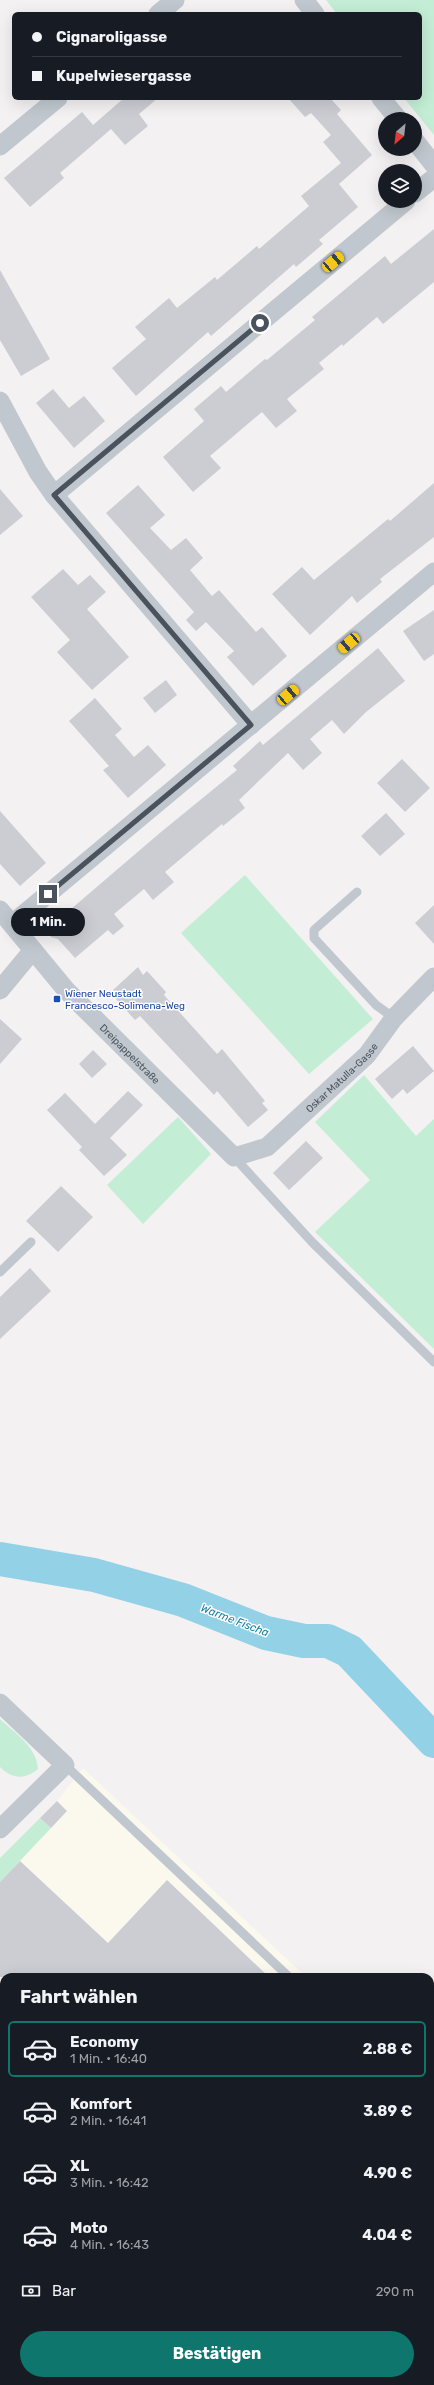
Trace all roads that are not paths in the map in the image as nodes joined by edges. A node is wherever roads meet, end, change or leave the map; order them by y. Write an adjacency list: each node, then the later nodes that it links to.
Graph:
1 (174, 0): 3 (street)
2 (304, 0): 4 (street)
3 (160, 12)
4 (313, 12)
5 (56, 100): 8 (street)
6 (383, 100): 7 (street)
7 (392, 112)
8 (0, 146)
9 (422, 150): 10 (street)
10 (434, 166)
11 (434, 178): 12 (street)
12 (422, 188)
13 (398, 208): 15 (street)
14 (0, 401): 15 (street)
15 (54, 495): 17 (street)
16 (434, 572): 17 (street)
17 (251, 725): 20 (street)
18 (357, 892): 24 (lane)
19 (0, 910): 20 (street, Dreipappelstraße)
20 (12, 924): 21 (street, Dreipappelstraße)
21 (33, 950): 23 (street); 25 (street, Dreipappelstraße)
22 (434, 976): 24 (street, Oskar Matulla-Gasse)
23 (0, 990)
24 (394, 1018): 25 (street, Oskar Matulla-Gasse)
25 (234, 1157): 28 (lane)
26 (31, 1242): 27 (lane)
27 (0, 1272)
28 (434, 1362)
29 (0, 1703): 30 (street)
30 (65, 1765): 31 (street); 32 (lane)
31 (0, 1829)
32 (285, 1973)

